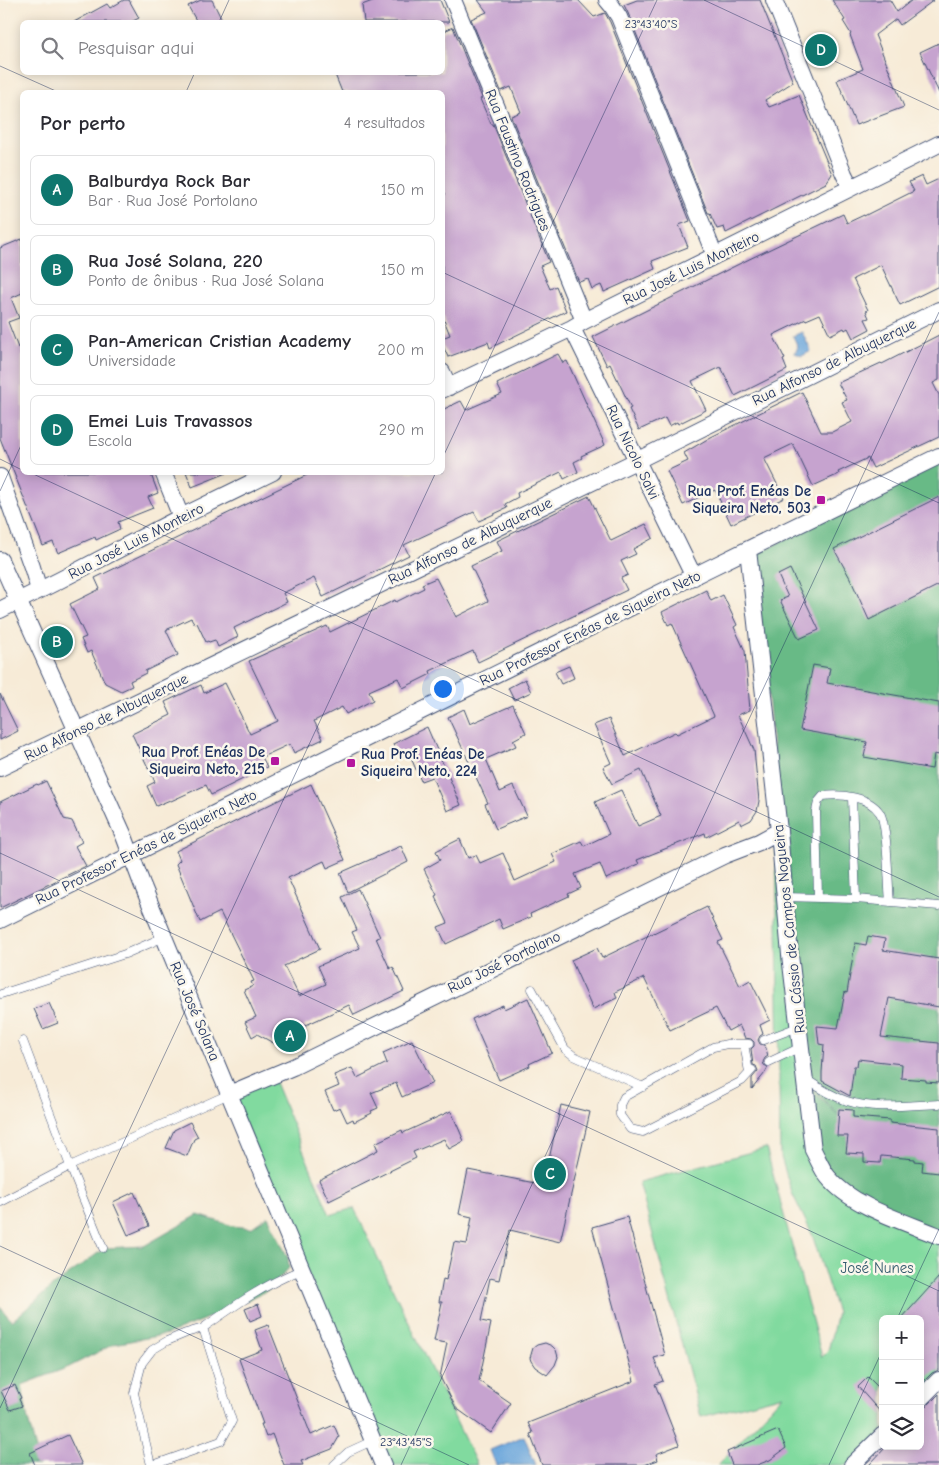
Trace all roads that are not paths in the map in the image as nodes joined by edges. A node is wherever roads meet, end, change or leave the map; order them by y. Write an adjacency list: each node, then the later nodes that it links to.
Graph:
1 (453, 0): 8 (street, Rua Faustino Rodrigues)
2 (607, 0): 6 (street)
3 (774, 0): 5 (street)
4 (939, 144): 5 (street, Rua José Luis Monteiro)
5 (851, 188): 6 (street, Rua José Luis Monteiro)
6 (715, 256): 8 (street, Rua José Luis Monteiro)
7 (939, 310): 11 (street, Rua Alfonso de Albuquerque)
8 (578, 325): 9 (street, Rua José Luis Monteiro); 11 (street, Rua Nicolo Salvi)
9 (445, 383)
10 (939, 456): 16 (street, Rua Professor Enéas de Siqueira Neto)
11 (638, 460): 18 (street, Rua Nicolo Salvi); 22 (street, Rua Alfonso de Albuquerque)
12 (164, 475): 15 (street)
13 (267, 475): 15 (street, Rua José Luis Monteiro)
14 (0, 477): 19 (street)
15 (181, 517): 19 (street, Rua José Luis Monteiro)
16 (748, 550): 18 (street, Rua Professor Enéas de Siqueira Neto); 25 (street, Rua Cássio de Campos Nogueira)
17 (0, 560): 20 (street, Rua José Solana)
18 (694, 577): 26 (street, Rua Professor Enéas de Siqueira Neto)
19 (39, 590): 20 (street, Rua José Luis Monteiro)
20 (18, 601): 21 (street, Rua José Luis Monteiro); 22 (street, Rua José Solana)
21 (0, 610)
22 (77, 730): 23 (street, Rua Alfonso de Albuquerque); 26 (street, Rua José Solana)
23 (0, 768)
24 (852, 798): 28 (lane); 29 (lane); 30 (lane)
25 (779, 831): 27 (street, Rua Cássio de Campos Nogueira); 43 (street, Rua José Portolano)
26 (131, 854): 32 (street, Rua Professor Enéas de Siqueira Neto); 33 (street, Rua José Solana)
27 (785, 897): 28 (lane); 36 (street, Rua Cássio de Campos Nogueira)
28 (818, 898): 29 (lane)
29 (856, 899): 30 (lane)
30 (890, 902): 31 (lane)
31 (939, 906)
32 (0, 920)
33 (164, 937): 35 (lane); 43 (street, Rua José Solana)
34 (532, 989): 42 (lane)
35 (1, 994)
36 (798, 1027): 37 (lane); 39 (street, Rua Cássio de Campos Nogueira)
37 (764, 1040)
38 (23, 1041): 45 (lane)
39 (801, 1047): 40 (lane); 41 (street, Rua Cássio de Campos Nogueira)
40 (769, 1062)
41 (804, 1078): 44 (lane); 47 (street, Rua Cássio de Campos Nogueira)
42 (643, 1086): 42 (lane)
43 (229, 1094): 45 (lane); 49 (street, Rua José Solana)
44 (939, 1104)
45 (70, 1166): 46 (lane); 48 (lane)
46 (1, 1202)
47 (939, 1236)
48 (103, 1248)
49 (301, 1270): 50 (lane); 54 (street, Rua José Solana)
50 (203, 1328): 55 (lane); 55 (lane)
51 (939, 1380): 52 (street)
52 (924, 1395)
53 (879, 1439): 58 (street)
54 (372, 1441): 56 (lane); 57 (street, Rua José Solana)
55 (152, 1465)
56 (334, 1465)
57 (383, 1465)
58 (852, 1465)

